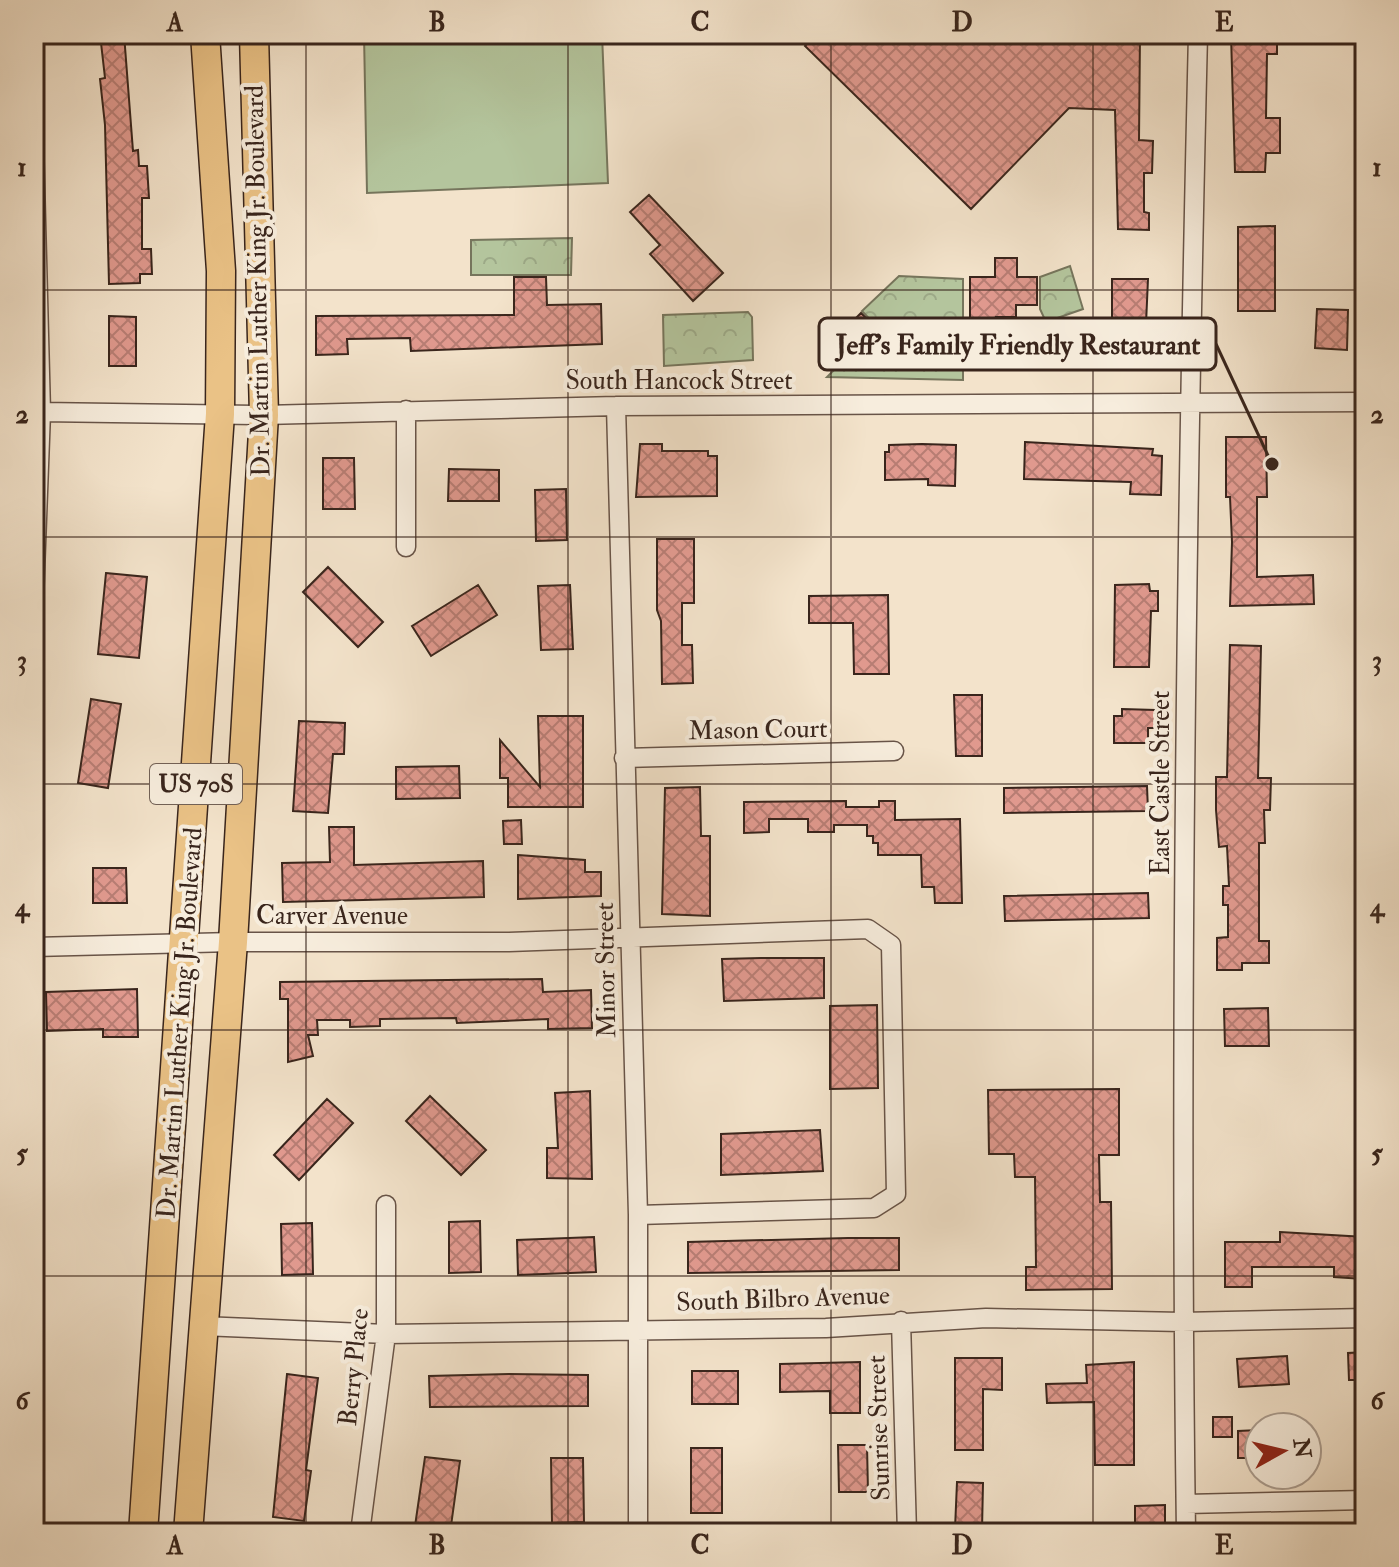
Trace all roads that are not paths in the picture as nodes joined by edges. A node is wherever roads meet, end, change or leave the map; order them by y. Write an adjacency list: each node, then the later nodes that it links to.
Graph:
1 (205, 34): 10 (main road, Dr. Martin Luther King Jr. Boulevard / US 70S)
2 (254, 34): 11 (main road, Dr. Martin Luther King Jr. Boulevard / US 70S)
3 (1198, 34): 6 (street, East Castle Street)
4 (34, 142): 9 (street)
5 (1365, 402): 6 (street, South Hancock Street)
6 (1189, 404): 7 (street, South Hancock Street); 24 (street, East Castle Street)
7 (616, 406): 8 (street, South Hancock Street); 15 (street, Minor Street)
8 (406, 410): 11 (street, South Hancock Street); 12 (street)
9 (41, 412): 10 (street, South Hancock Street); 13 (street)
10 (220, 414): 11 (street, South Hancock Street); 18 (main road, Dr. Martin Luther King Jr. Boulevard / US 70S)
11 (264, 415): 17 (main road, Dr. Martin Luther King Jr. Boulevard / US 70S)
12 (406, 547)
13 (34, 599)
14 (894, 751): 15 (street, Mason Court)
15 (624, 758): 16 (street, Minor Street)
16 (631, 937): 17 (street, Carver Avenue); 21 (street, Minor Street); 21 (street, Carver Avenue)
17 (233, 942): 18 (street, Carver Avenue); 25 (main road, Dr. Martin Luther King Jr. Boulevard / US 70S)
18 (184, 943): 19 (street, Carver Avenue); 30 (main road, Dr. Martin Luther King Jr. Boulevard / US 70S)
19 (34, 947)
20 (386, 1205): 27 (street, Berry Place)
21 (638, 1215): 26 (street, Minor Street)
22 (1365, 1318): 24 (street, South Bilbro Avenue)
23 (901, 1321): 24 (street, South Bilbro Avenue); 26 (street, South Bilbro Avenue); 34 (street, Sunrise Street)
24 (1182, 1322): 29 (street, East Castle Street)
25 (202, 1326): 27 (street, South Bilbro Avenue); 31 (main road, Dr. Martin Luther King Jr. Boulevard / US 70S)
26 (640, 1328): 27 (street, South Bilbro Avenue); 33 (street, Minor Street)
27 (386, 1334): 32 (street, Berry Place)
28 (1365, 1500): 29 (street)
29 (1186, 1504): 35 (street, East Castle Street)
30 (143, 1533)
31 (188, 1533)
32 (360, 1533)
33 (638, 1533)
34 (907, 1533)
35 (1186, 1533)

